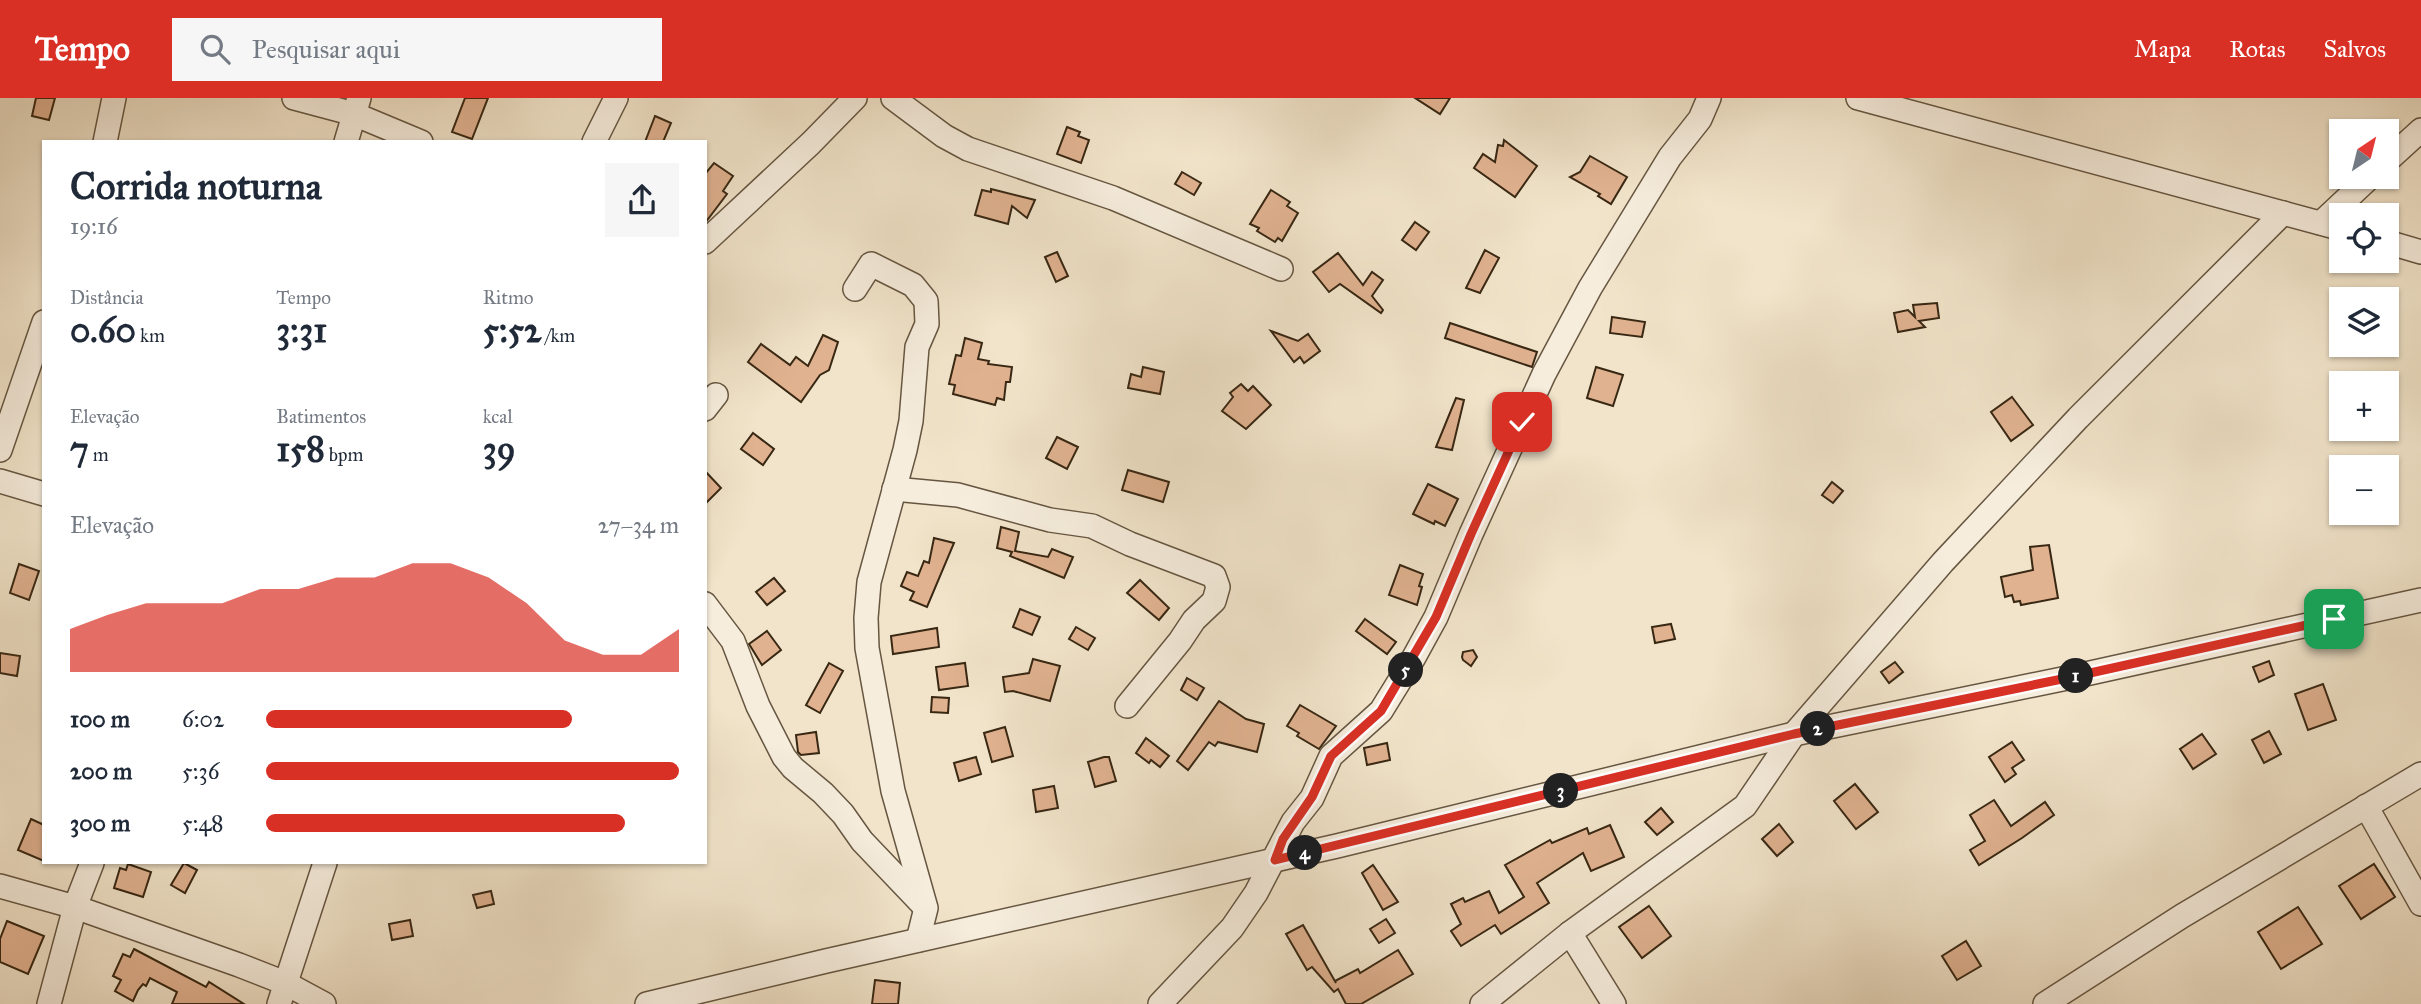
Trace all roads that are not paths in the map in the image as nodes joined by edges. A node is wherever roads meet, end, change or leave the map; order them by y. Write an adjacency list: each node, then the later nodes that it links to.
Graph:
1 (114, 98): 10 (street)
2 (294, 98): 8 (street)
3 (616, 98): 13 (street)
4 (855, 98): 19 (street)
5 (893, 98): 22 (street)
6 (1709, 98): 35 (street)
7 (1870, 99): 17 (street)
8 (357, 106): 11 (street); 12 (street)
9 (2421, 130): 14 (street)
10 (105, 140)
11 (347, 140)
12 (417, 140)
13 (595, 140)
14 (2399, 150)
15 (2360, 189): 16 (street)
16 (2349, 203)
17 (2283, 213): 18 (street); 32 (street)
18 (2329, 225)
19 (707, 240)
20 (2399, 246): 21 (street)
21 (2421, 252)
22 (1281, 269)
23 (855, 289): 27 (street)
24 (42, 328): 25 (street)
25 (0, 450)
26 (0, 481): 28 (street)
27 (894, 489): 31 (street); 41 (street)
28 (42, 493)
29 (2421, 600): 32 (street)
30 (709, 616): 41 (street)
31 (1127, 706)
32 (1794, 734): 35 (street); 42 (street)
33 (2421, 774): 34 (street)
34 (2366, 806): 39 (street); 51 (street)
35 (1275, 860): 43 (street); 48 (street)
36 (92, 864): 40 (street)
37 (325, 864): 44 (street)
38 (0, 886): 40 (street)
39 (2421, 904)
40 (75, 907): 44 (street); 45 (street)
41 (926, 908): 43 (street)
42 (1570, 933): 49 (street); 50 (street)
43 (918, 940): 47 (street)
44 (282, 993): 46 (street)
45 (49, 1004)
46 (324, 1004)
47 (647, 1004)
48 (1160, 1004)
49 (1482, 1004)
50 (1614, 1004)
51 (2045, 1004)

